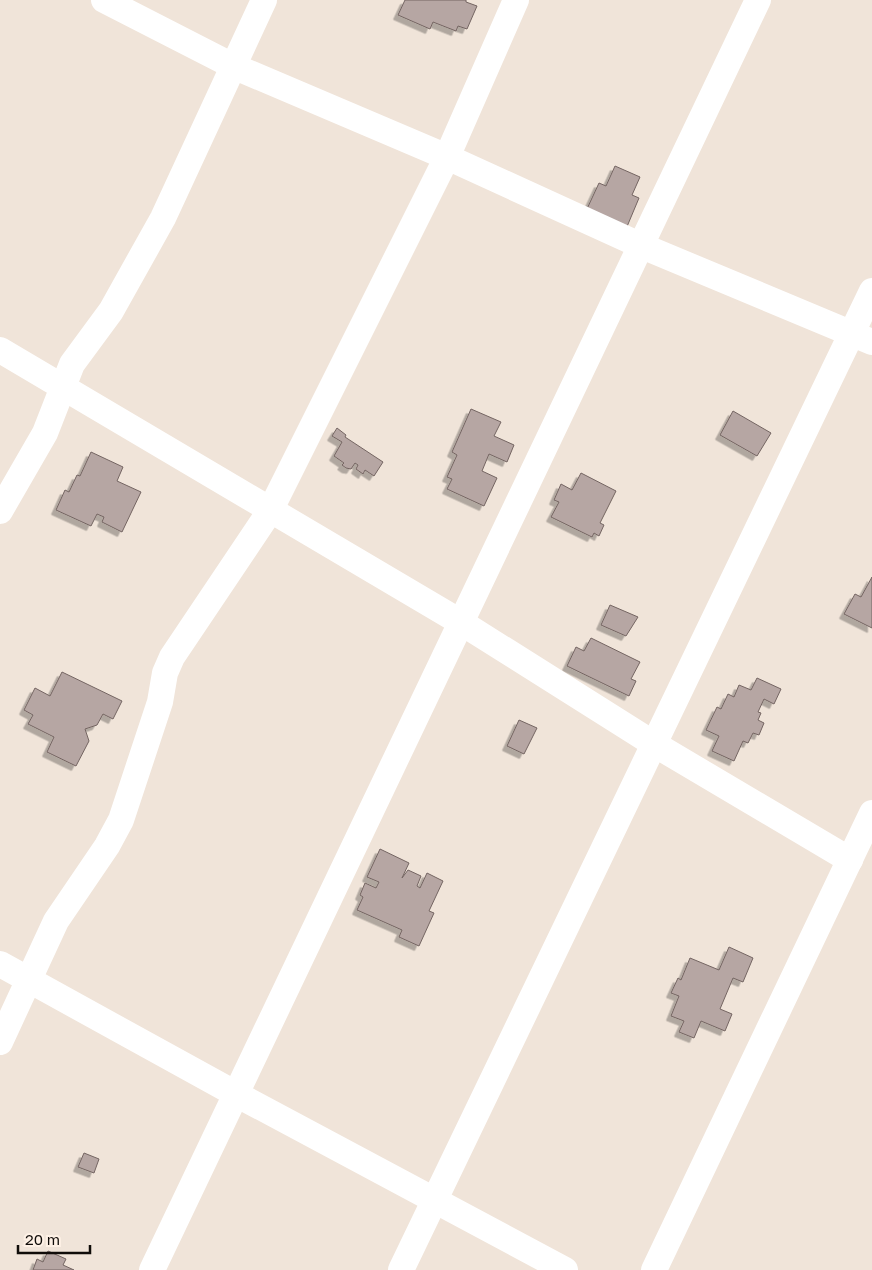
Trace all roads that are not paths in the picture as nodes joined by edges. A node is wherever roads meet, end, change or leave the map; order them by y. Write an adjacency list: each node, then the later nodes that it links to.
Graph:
1 (104, 0): 5 (street)
2 (264, 0): 5 (street)
3 (516, 0): 6 (street)
4 (758, 0): 7 (street)
5 (233, 66): 6 (street); 11 (street)
6 (447, 157): 7 (street); 13 (street)
7 (642, 246): 9 (street); 14 (street)
8 (872, 291): 9 (street)
9 (862, 337): 15 (street)
10 (0, 350): 11 (street)
11 (62, 386): 12 (street); 13 (street)
12 (0, 511)
13 (270, 511): 14 (street); 19 (street)
14 (462, 623): 15 (street); 21 (street)
15 (654, 744): 17 (street); 22 (street)
16 (872, 813): 17 (street)
17 (850, 860): 26 (street)
18 (0, 964): 19 (street)
19 (28, 980): 20 (street); 21 (street)
20 (0, 1042)
21 (236, 1094): 22 (street); 23 (street)
22 (434, 1200): 24 (street); 25 (street)
23 (152, 1270)
24 (401, 1270)
25 (565, 1270)
26 (654, 1270)

